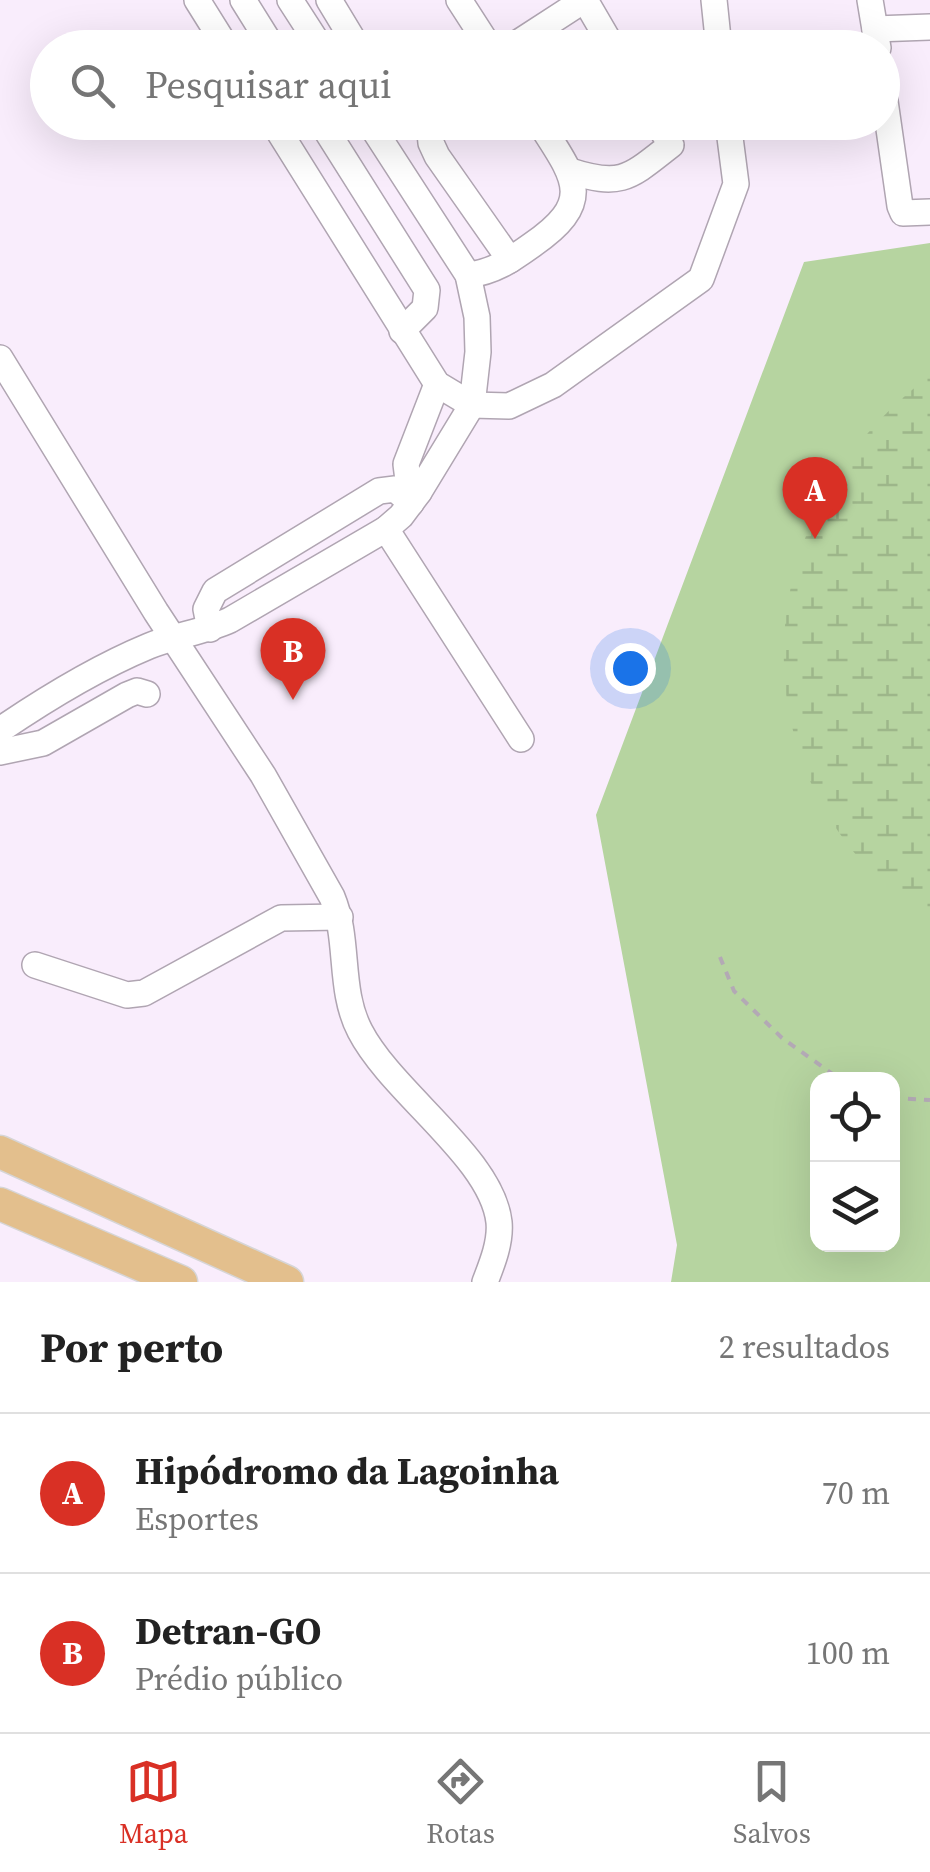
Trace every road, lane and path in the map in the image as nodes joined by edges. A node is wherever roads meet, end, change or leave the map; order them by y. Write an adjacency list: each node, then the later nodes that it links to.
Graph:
1 (197, 0): 10 (lane)
2 (243, 0): 11 (lane)
3 (290, 0): 12 (lane)
4 (329, 0): 13 (lane)
5 (459, 0): 14 (lane)
6 (584, 0): 15 (lane); 16 (lane)
7 (714, 0): 17 (lane)
8 (870, 0): 18 (lane)
9 (930, 27): 19 (lane)
10 (215, 30)
11 (262, 30)
12 (309, 30)
13 (347, 30)
14 (478, 30)
15 (538, 30)
16 (602, 30)
17 (717, 30)
18 (875, 30)
19 (900, 33)
20 (284, 140): 32 (lane)
21 (332, 140): 32 (lane)
22 (381, 140): 31 (lane)
23 (430, 140): 30 (lane)
24 (551, 140): 28 (lane)
25 (668, 140): 28 (lane)
26 (730, 140): 35 (lane)
27 (891, 140): 29 (lane)
28 (570, 170): 30 (lane)
29 (930, 212)
30 (510, 260): 31 (lane)
31 (468, 276): 35 (lane)
32 (402, 330): 34 (lane)
33 (0, 358): 39 (lane)
34 (437, 384): 35 (lane); 36 (lane)
35 (472, 405): 36 (lane)
36 (415, 498): 37 (lane); 38 (lane)
37 (386, 529): 38 (lane); 45 (lane)
38 (210, 629): 39 (lane)
39 (175, 636): 40 (lane); 48 (lane)
40 (72, 684): 42 (lane); 43 (lane)
41 (147, 694): 43 (lane)
42 (26, 712): 44 (lane); 46 (lane)
43 (90, 714): 46 (lane)
44 (0, 730)
45 (521, 739)
46 (42, 743): 47 (lane)
47 (0, 752)
48 (340, 917): 50 (lane); 58 (lane)
49 (720, 956): 51 (path)
50 (35, 965)
51 (829, 1072)
52 (900, 1098): 53 (path)
53 (930, 1100)
54 (0, 1152): 57 (main road)
55 (0, 1204): 56 (main road)
56 (181, 1282)
57 (286, 1282)
58 (486, 1282)

